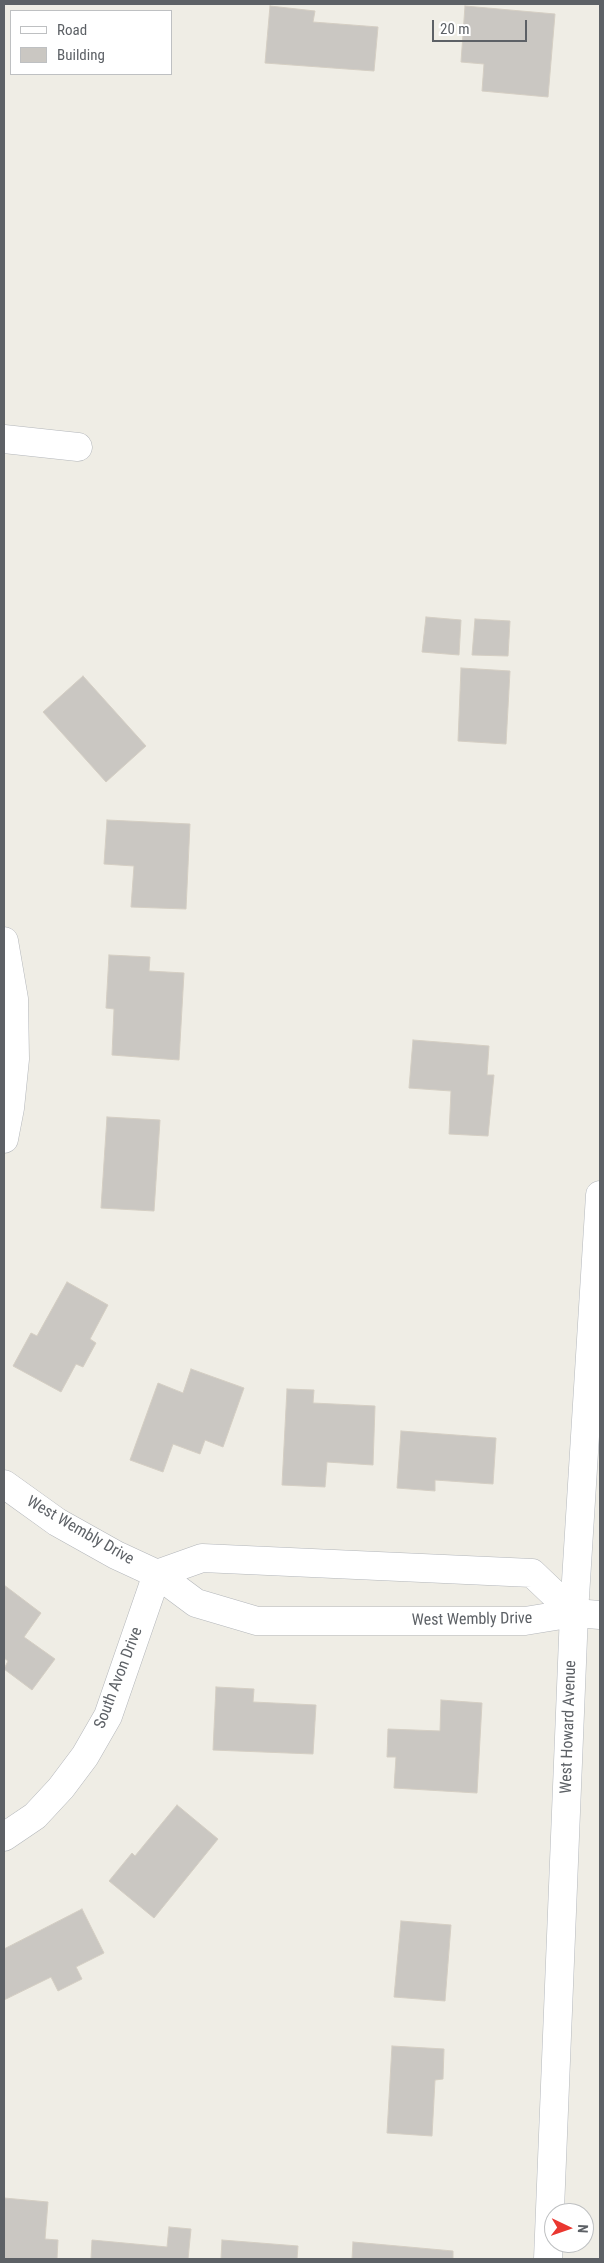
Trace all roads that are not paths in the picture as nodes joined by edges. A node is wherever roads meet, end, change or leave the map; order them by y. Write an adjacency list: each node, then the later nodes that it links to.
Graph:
1 (4, 439): 2 (street)
2 (78, 447)
3 (4, 942): 4 (street)
4 (4, 1139)
5 (600, 1195): 8 (street, West Howard Avenue)
6 (4, 1484): 7 (street, West Wembly Drive)
7 (157, 1574): 8 (street, West Wembly Drive); 8 (street); 10 (street, South Avon Drive)
8 (574, 1613): 9 (street, West Wembly Drive); 11 (street, West Howard Avenue)
9 (600, 1615)
10 (4, 1837)
11 (548, 2259)

